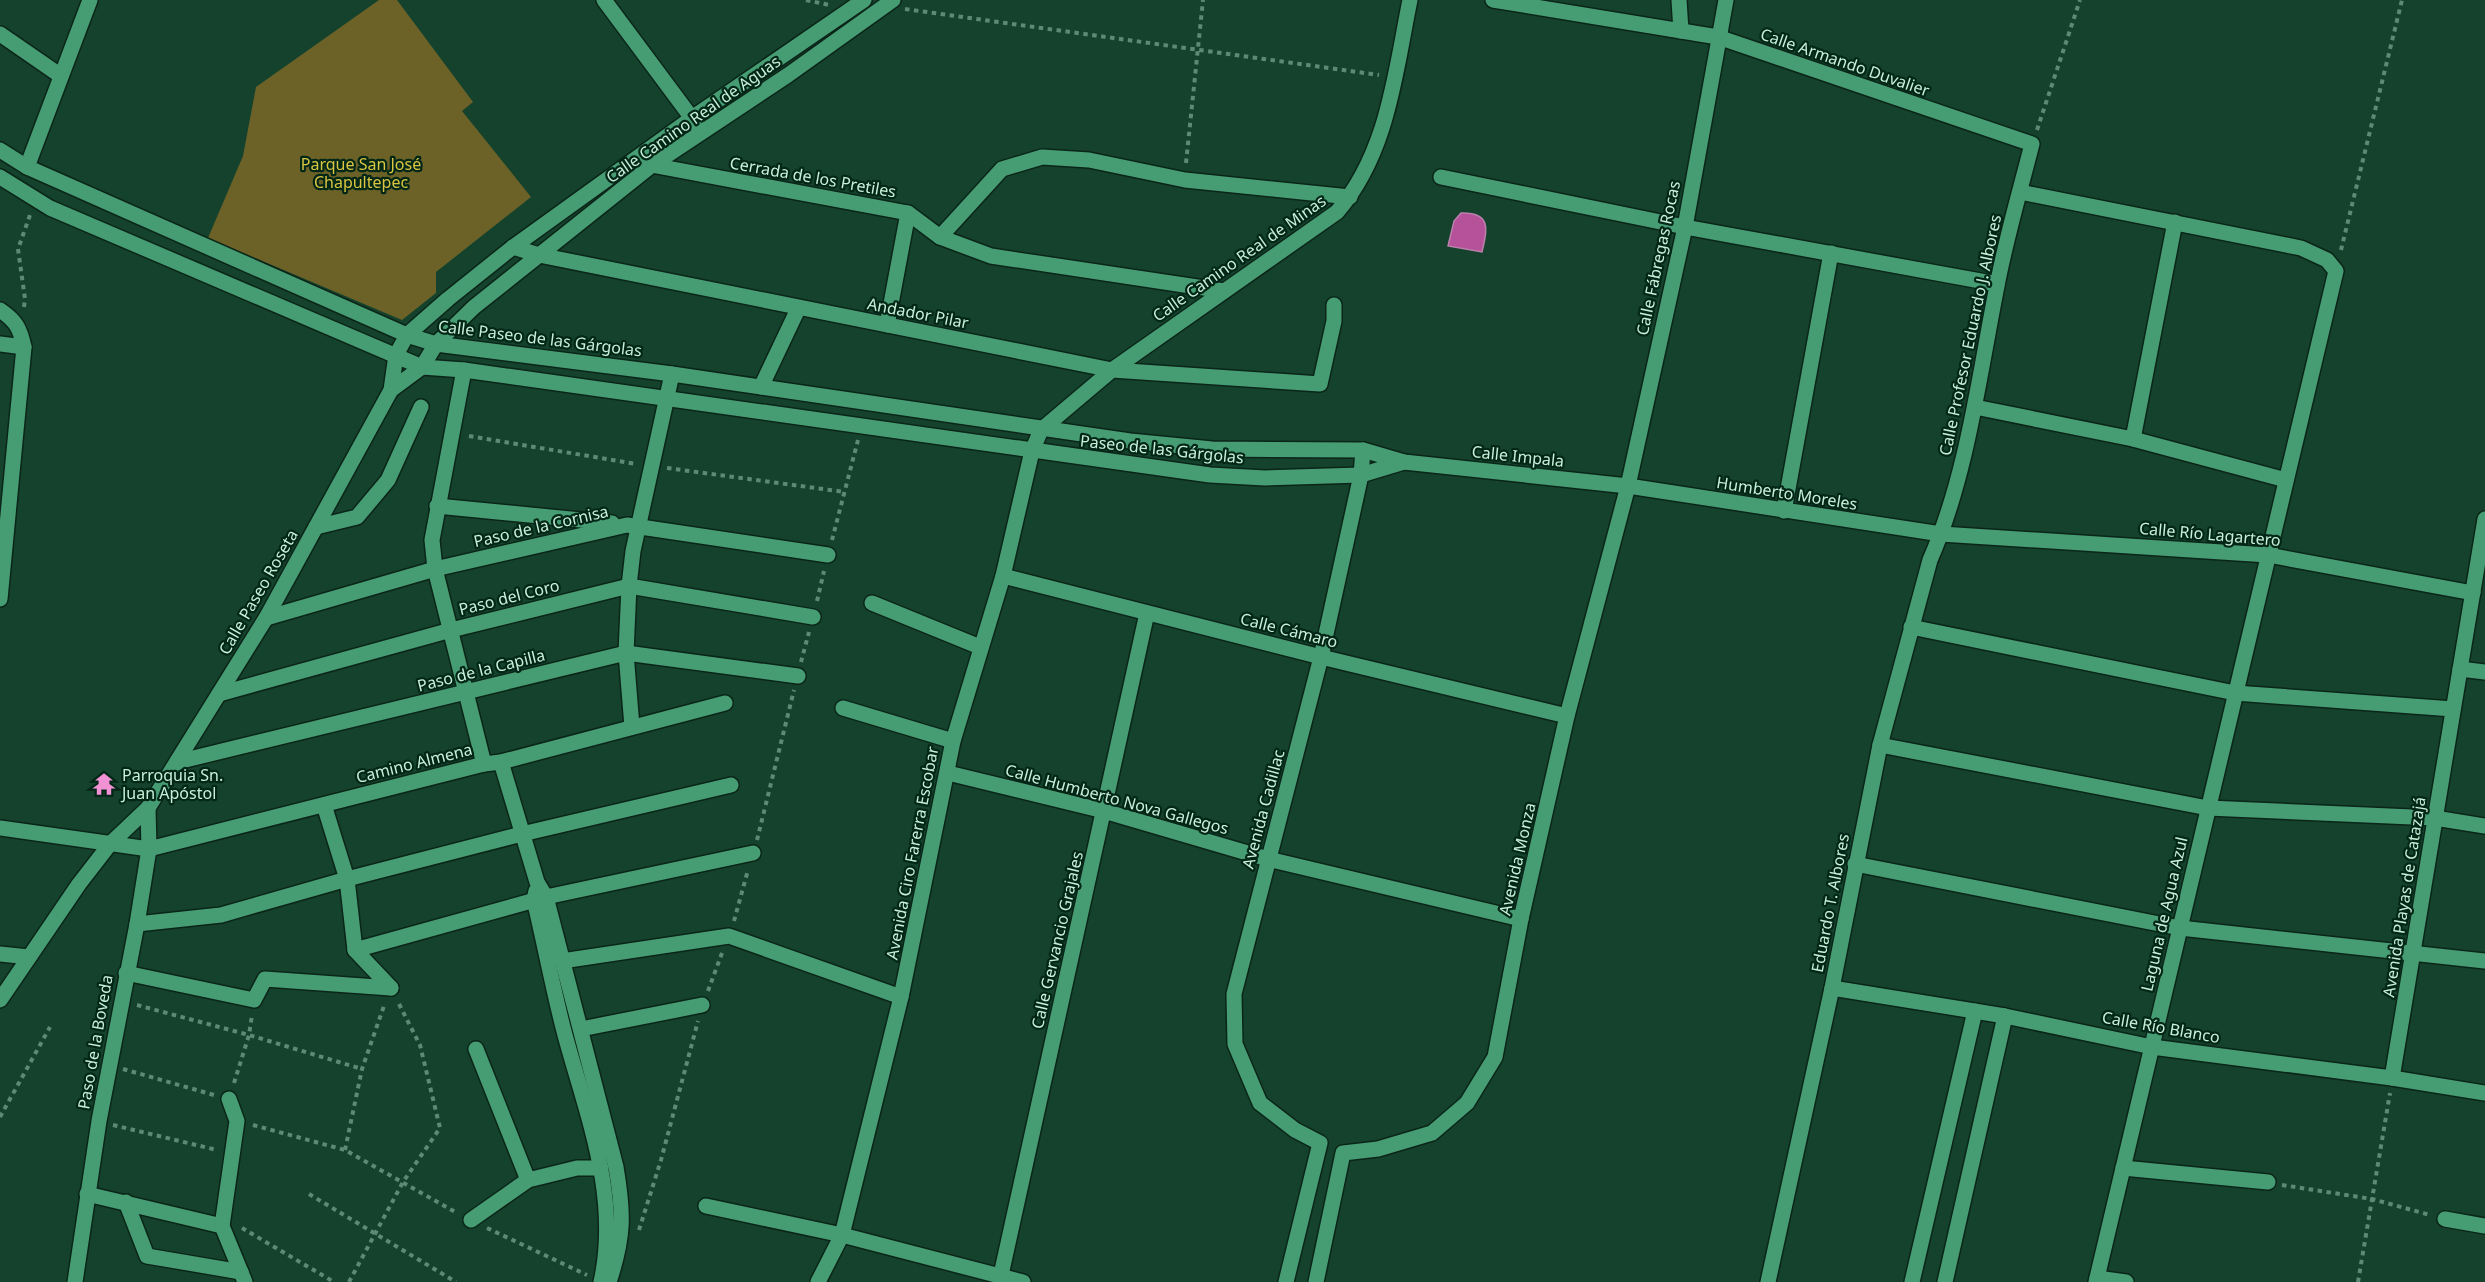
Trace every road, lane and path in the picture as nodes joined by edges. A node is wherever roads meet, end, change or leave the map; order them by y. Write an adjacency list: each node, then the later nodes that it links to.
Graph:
1 (90, 0): 18 (street)
2 (604, 0): 20 (street)
3 (806, 0): 13 (path)
4 (864, 0): 13 (street, Calle Camino Real de Aguas)
5 (1203, 0): 17 (path)
6 (1410, 0): 19 (street, Calle Camino Real de Minas)
7 (1495, 0): 14 (street, Calle Armando Duvalier)
8 (1679, 0): 14 (street)
9 (1726, 0): 16 (street, Calle Fábregas Rocas)
10 (2080, 0): 22 (path)
11 (2402, 0): 40 (path)
12 (889, 3): 17 (path); 21 (street, Calle Camino Real de Aguas)
13 (849, 10): 20 (street, Calle Camino Real de Aguas)
14 (1681, 31): 16 (street, Calle Armando Duvalier)
15 (0, 34): 18 (street)
16 (1718, 37): 22 (street, Calle Armando Duvalier); 35 (street, Calle Fábregas Rocas)
17 (1197, 49): 19 (path); 29 (path)
18 (61, 76): 26 (street)
19 (1394, 78): 31 (street, Calle Camino Real de Minas)
20 (692, 118): 21 (street); 24 (street, Calle Camino Real de Aguas)
21 (702, 132): 25 (street, Calle Camino Real de Aguas)
22 (2032, 144): 30 (street, Calle Profesor Eduardo J. Albores)
23 (0, 150): 26 (street, Calle Paseo de las Gárgolas)
24 (635, 159): 25 (street, Cerrada de los Pretiles); 37 (street, Calle Camino Real de Aguas)
25 (651, 166): 33 (street, Cerrada de los Pretiles); 39 (street, Calle Camino Real de Aguas)
26 (27, 167): 48 (street, Calle Paseo de las Gárgolas)
27 (0, 177): 32 (street)
28 (1441, 177): 35 (street)
29 (1185, 180): 31 (street); 36 (street)
30 (2020, 192): 34 (street); 41 (street, Calle Profesor Eduardo J. Albores)
31 (1350, 197): 42 (street, Calle Camino Real de Minas)
32 (36, 200): 47 (path); 51 (street)
33 (908, 213): 36 (street, Cerrada de los Pretiles); 46 (street)
34 (2175, 222): 40 (street); 63 (street)
35 (1685, 227): 38 (street); 71 (street, Calle Fábregas Rocas)
36 (940, 237): 42 (street, Cerrada de los Pretiles)
37 (513, 247): 39 (street, Andador Pilar); 48 (street, Calle Camino Real de Aguas)
38 (1831, 253): 41 (street); 74 (street)
39 (539, 255): 44 (street, Andador Pilar); 50 (street, Calle Camino Real de Aguas)
40 (2336, 271): 70 (street, Laguna de Agua Azul)
41 (1997, 284): 60 (street, Calle Profesor Eduardo J. Albores)
42 (1224, 291): 54 (street, Calle Camino Real de Minas)
43 (1334, 305): 54 (street, Andador Pilar)
44 (798, 309): 46 (street, Andador Pilar); 56 (street)
45 (0, 310): 47 (street)
46 (887, 325): 54 (street, Andador Pilar)
47 (20, 333): 49 (street); 66 (street)
48 (407, 335): 50 (street, Calle Paseo de las Gárgolas); 51 (street, Calle Paseo Roseta)
49 (0, 344)
50 (436, 344): 52 (street, Calle Paseo Roseta); 55 (street, Calle Paseo de las Gárgolas)
51 (396, 356): 52 (street); 57 (street, Calle Paseo Roseta)
52 (422, 367): 53 (street); 57 (street, Calle Paseo Roseta)
53 (464, 370): 58 (street); 62 (street)
54 (1112, 370): 61 (street, Calle Camino Real de Minas)
55 (672, 374): 56 (street, Calle Paseo de las Gárgolas); 58 (street)
56 (761, 387): 61 (street, Calle Paseo de las Gárgolas)
57 (391, 390): 77 (street, Calle Paseo Roseta)
58 (666, 400): 65 (street); 68 (street)
59 (421, 407): 77 (street)
60 (1975, 407): 63 (street); 78 (street, Calle Profesor Eduardo J. Albores)
61 (1041, 430): 64 (street, Paseo de las Gárgolas); 65 (street, Avenida Ciro Farerra Escobar)
62 (451, 433): 68 (path); 73 (street)
63 (2133, 439): 70 (street)
64 (1364, 450): 67 (street, Calle Impala); 69 (street, Avenida Cadillac)
65 (1032, 451): 69 (street, Paseo de las Gárgolas); 82 (street, Avenida Ciro Farerra Escobar)
66 (6, 461): 83 (street)
67 (1404, 462): 69 (street, Calle Impala); 71 (street, Calle Impala)
68 (652, 466): 72 (path); 76 (street)
69 (1361, 475): 95 (street, Avenida Cadillac)
70 (2286, 480): 80 (street, Laguna de Agua Azul)
71 (1628, 486): 74 (street, Humberto Moreles); 105 (street, Avenida Monza)
72 (845, 492)
73 (437, 506): 76 (street); 81 (street)
74 (1784, 511): 78 (street, Humberto Moreles)
75 (2485, 519): 85 (street, Avenida Playas de Catazajá)
76 (633, 525): 79 (street, Paso de la Cornisa); 81 (street, Paso de la Cornisa); 84 (street)
77 (316, 527): 90 (street, Calle Paseo Roseta)
78 (1941, 534): 80 (street, Calle Río Lagartero); 91 (street, Eduardo T. Albores)
79 (828, 555)
80 (2268, 555): 85 (street, Calle Río Lagartero); 100 (street, Laguna de Agua Azul)
81 (435, 569): 90 (street, Paso de la Cornisa); 92 (street)
82 (1003, 576): 88 (street, Calle Cámaro); 93 (street, Avenida Ciro Farerra Escobar)
83 (1, 583): 86 (street)
84 (629, 586): 89 (street, Paso del Coro); 92 (street, Paso del Coro); 94 (street)
85 (2473, 593): 96 (street, Avenida Playas de Catazajá)
86 (0, 599)
87 (872, 603): 93 (street)
88 (1147, 613): 95 (street, Calle Cámaro); 117 (street, Calle Gervancio Grajales)
89 (813, 616)
90 (266, 618): 101 (street, Calle Paseo Roseta)
91 (1911, 627): 100 (street); 108 (street, Eduardo T. Albores)
92 (451, 630): 99 (street); 101 (street, Paso del Coro)
93 (980, 647): 107 (street, Avenida Ciro Farerra Escobar)
94 (626, 653): 98 (street, Paso de la Capilla); 99 (street, Paso de la Capilla); 106 (street)
95 (1321, 657): 105 (street, Calle Cámaro); 125 (street, Avenida Cadillac)
96 (2460, 669): 97 (street); 104 (street, Avenida Playas de Catazajá)
97 (2485, 672)
98 (798, 675)
99 (465, 692): 109 (street, Paso de la Capilla); 111 (street)
100 (2235, 693): 104 (street); 116 (street, Laguna de Agua Azul)
101 (219, 694): 109 (street, Calle Paseo Roseta)
102 (724, 703): 106 (street, Camino Almena)
103 (843, 708): 107 (street)
104 (2453, 708): 118 (street, Avenida Playas de Catazajá)
105 (1567, 716): 129 (street, Avenida Monza)
106 (632, 727): 110 (street, Camino Almena)
107 (953, 741): 112 (street, Avenida Ciro Farerra Escobar)
108 (1880, 745): 116 (street); 126 (street, Eduardo T. Albores)
109 (177, 762): 115 (street, Calle Paseo Roseta)
110 (501, 762): 111 (street, Camino Almena); 121 (street)
111 (484, 764): 114 (street, Camino Almena)
112 (948, 772): 117 (street, Calle Humberto Nova Gallegos); 142 (street, Avenida Ciro Farerra Escobar)
113 (731, 785): 121 (street)
114 (324, 805): 123 (street, Camino Almena); 127 (street)
115 (148, 808): 122 (street, Calle Paseo Roseta); 123 (street, Paso de la Boveda)
116 (2208, 808): 118 (street); 131 (street, Laguna de Agua Azul)
117 (1104, 811): 125 (street, Calle Humberto Nova Gallegos); 183 (street, Calle Gervancio Grajales)
118 (2435, 818): 119 (street); 134 (street, Avenida Playas de Catazajá)
119 (2485, 826)
120 (0, 828): 122 (street, Camino Almena)
121 (522, 834): 127 (street); 128 (street)
122 (110, 844): 123 (street, Camino Almena); 136 (street, Calle Paseo Roseta)
123 (148, 849): 130 (street, Paso de la Boveda)
124 (753, 853): 128 (street)
125 (1268, 859): 129 (street, Calle Humberto Nova Gallegos); 174 (street, Avenida Cadillac)
126 (1856, 864): 131 (street); 141 (street, Eduardo T. Albores)
127 (346, 879): 130 (street); 133 (street)
128 (540, 899): 133 (street); 137 (street); 164 (street)
129 (1521, 919): 178 (street, Avenida Monza)
130 (137, 924): 139 (street, Paso de la Boveda)
131 (2180, 928): 134 (street); 152 (street, Laguna de Agua Azul)
132 (729, 936): 137 (street); 142 (street); 146 (path)
133 (355, 950): 140 (street)
134 (2413, 952): 138 (street); 156 (street, Avenida Playas de Catazajá)
135 (0, 954): 136 (street)
136 (29, 957): 143 (street, Calle Paseo Roseta)
137 (562, 961): 150 (street)
138 (2485, 961)
139 (126, 973): 144 (street, Paso de la Boveda); 145 (street)
140 (391, 988): 145 (street); 155 (path); 167 (path)
141 (1832, 988): 147 (street, Calle Río Blanco); 196 (street, Eduardo T. Albores)
142 (902, 997): 182 (street, Avenida Ciro Farerra Escobar)
143 (0, 1000)
144 (121, 1000): 151 (path); 154 (street, Paso de la Boveda)
145 (254, 1000): 151 (path)
146 (702, 1005): 150 (street); 181 (path)
147 (1975, 1011): 148 (street, Calle Río Blanco); 197 (street)
148 (2005, 1016): 152 (street, Calle Río Blanco); 198 (street)
149 (50, 1027): 159 (path)
150 (581, 1029): 191 (street)
151 (249, 1035): 155 (path); 158 (path)
152 (2152, 1047): 156 (street, Calle Río Blanco); 165 (street, Laguna de Agua Azul)
153 (476, 1048): 166 (street)
154 (108, 1065): 158 (path); 161 (street, Paso de la Boveda)
155 (362, 1068): 162 (path)
156 (2392, 1078): 157 (street, Calle Río Blanco); 171 (path)
157 (2485, 1094)
158 (229, 1099): 160 (street)
159 (0, 1117)
160 (237, 1120): 162 (path); 163 (street)
161 (99, 1121): 163 (path); 169 (street, Paso de la Boveda)
162 (345, 1150): 167 (path)
163 (232, 1154): 177 (street)
164 (601, 1168): 166 (street); 190 (street)
165 (2123, 1168): 168 (street); 185 (street, Laguna de Agua Azul)
166 (528, 1180): 176 (street)
167 (403, 1182): 176 (path); 180 (path)
168 (2268, 1182): 171 (path)
169 (87, 1194): 172 (street); 186 (street, Paso de la Boveda)
170 (309, 1194): 180 (path)
171 (2372, 1199): 175 (path); 200 (path)
172 (126, 1202): 177 (street); 184 (street)
173 (706, 1206): 182 (street)
174 (1302, 1214): 178 (street); 194 (street)
175 (2445, 1219): 179 (street)
176 (471, 1220): 190 (path)
177 (222, 1221): 184 (street); 187 (path)
178 (1329, 1221): 195 (street)
179 (2485, 1227)
180 (374, 1234): 188 (path); 189 (path)
181 (638, 1234)
182 (843, 1235): 183 (street); 192 (street, Avenida Ciro Farerra Escobar)
183 (1001, 1275): 193 (street)
184 (243, 1277)
185 (2096, 1280): 199 (street)
186 (75, 1282)
187 (334, 1282)
188 (349, 1282)
189 (456, 1282)
190 (601, 1282)
191 (609, 1282)
192 (818, 1282)
193 (1023, 1282)
194 (1286, 1282)
195 (1316, 1282)
196 (1768, 1282)
197 (1911, 1282)
198 (1945, 1282)
199 (2126, 1282)
200 (2358, 1282)

